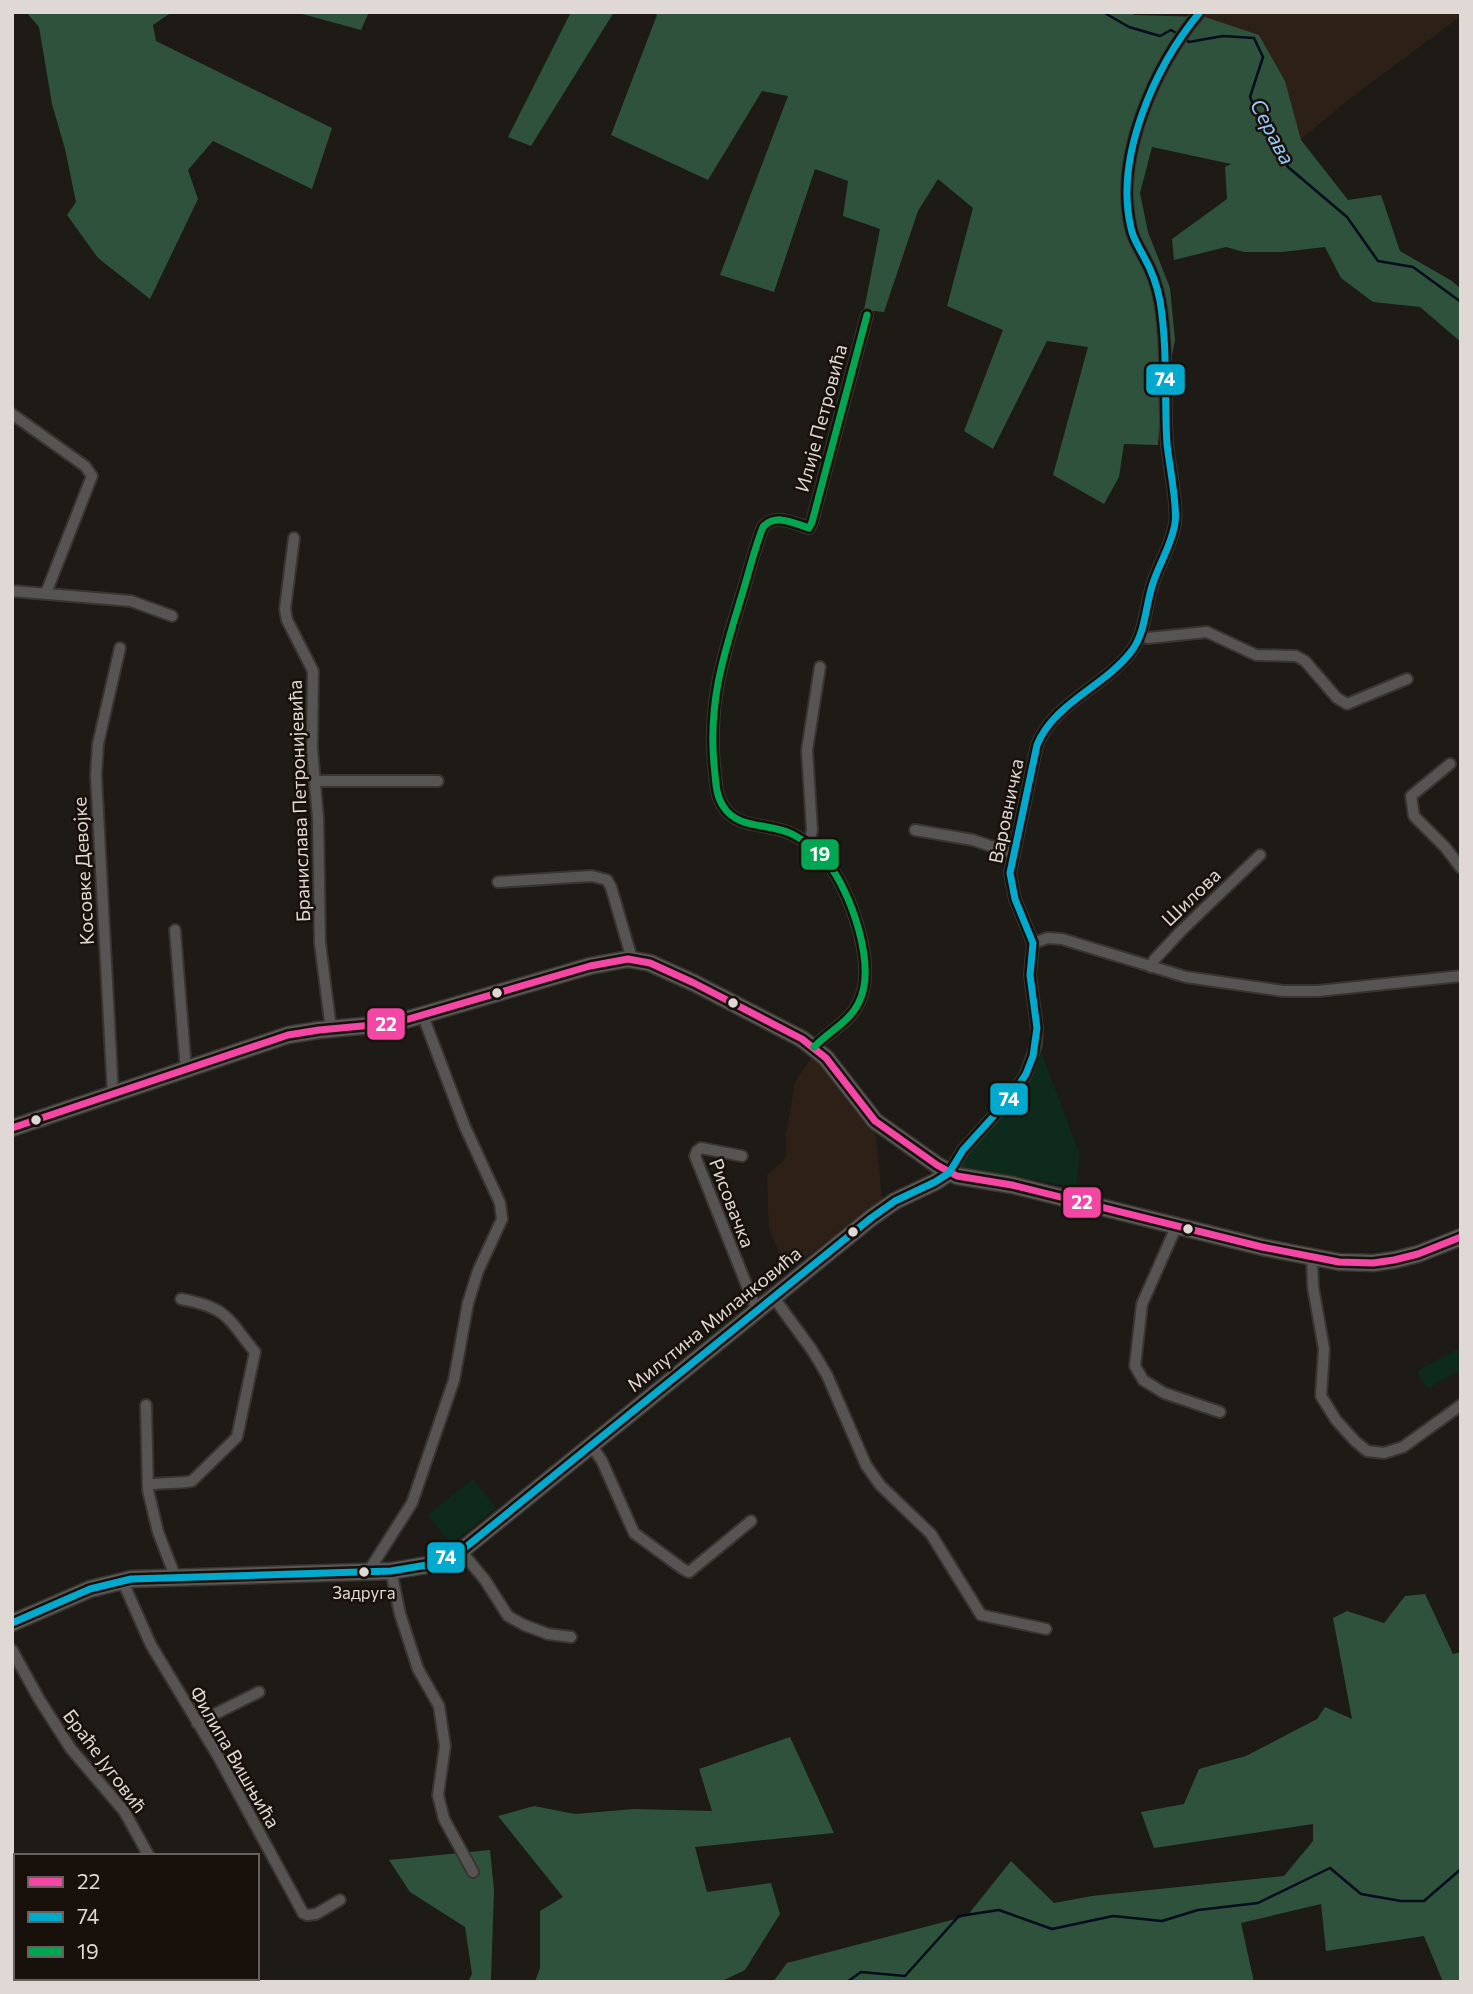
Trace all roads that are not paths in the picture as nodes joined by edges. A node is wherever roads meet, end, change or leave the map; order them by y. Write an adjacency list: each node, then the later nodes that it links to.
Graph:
1 (1200, 12): 8 (street, Варовничка)
2 (867, 315): 16 (street, Илије Петровића)
3 (12, 414): 6 (street)
4 (294, 538): 13 (street, Бранислава Петронијевића)
5 (12, 591): 6 (street)
6 (46, 593): 7 (street)
7 (172, 616)
8 (1140, 636): 11 (street); 17 (street, Варовничка)
9 (120, 648): 30 (street, Косовке Девојке)
10 (820, 667): 16 (street)
11 (1407, 679)
12 (1450, 764): 19 (street)
13 (315, 781): 14 (street); 27 (street, Бранислава Петронијевића)
14 (438, 781)
15 (915, 830): 17 (street)
16 (809, 844): 28 (street, Илије Петровића)
17 (1014, 855): 22 (street, Варовничка)
18 (1260, 855): 24 (street, Шилова)
19 (1461, 868)
20 (498, 881): 23 (street)
21 (175, 930): 29 (street)
22 (1033, 943): 24 (street); 33 (street, Варовничка)
23 (632, 959): 26 (main road); 28 (main road)
24 (1151, 967): 25 (street)
25 (1461, 976)
26 (423, 1016): 27 (main road); 48 (street)
27 (331, 1029): 29 (main road)
28 (814, 1046): 33 (main road)
29 (186, 1070): 30 (main road)
30 (113, 1095): 31 (main road)
31 (12, 1128)
32 (742, 1156): 39 (street, Рисовачка)
33 (949, 1173): 34 (main road); 37 (main road, Милутина Миланковића)
34 (1177, 1226): 36 (main road); 42 (street)
35 (1461, 1237): 36 (main road)
36 (1312, 1258): 41 (street)
37 (774, 1298): 39 (main road, Милутина Миланковића); 52 (street)
38 (181, 1299): 44 (street)
39 (757, 1311): 43 (main road, Милутина Миланковића)
40 (146, 1405): 44 (street)
41 (1461, 1405)
42 (1220, 1412)
43 (592, 1446): 45 (street); 46 (main road, Милутина Миланковића)
44 (148, 1485): 49 (street)
45 (751, 1521)
46 (461, 1550): 47 (main road, Милутина Миланковића); 53 (street)
47 (391, 1571): 48 (main road, Милутина Миланковића); 58 (street)
48 (368, 1572): 49 (main road, Милутина Миланковића)
49 (175, 1576): 50 (main road, Милутина Миланковића)
50 (122, 1580): 51 (main road, Милутина Миланковића); 56 (street, Филипа Вишњића)
51 (12, 1623)
52 (1046, 1629)
53 (571, 1637)
54 (12, 1650): 57 (street, Браће Југовић)
55 (258, 1692): 56 (street)
56 (197, 1723): 59 (street, Филипа Вишњића)
57 (148, 1854)
58 (473, 1872)
59 (340, 1900)

